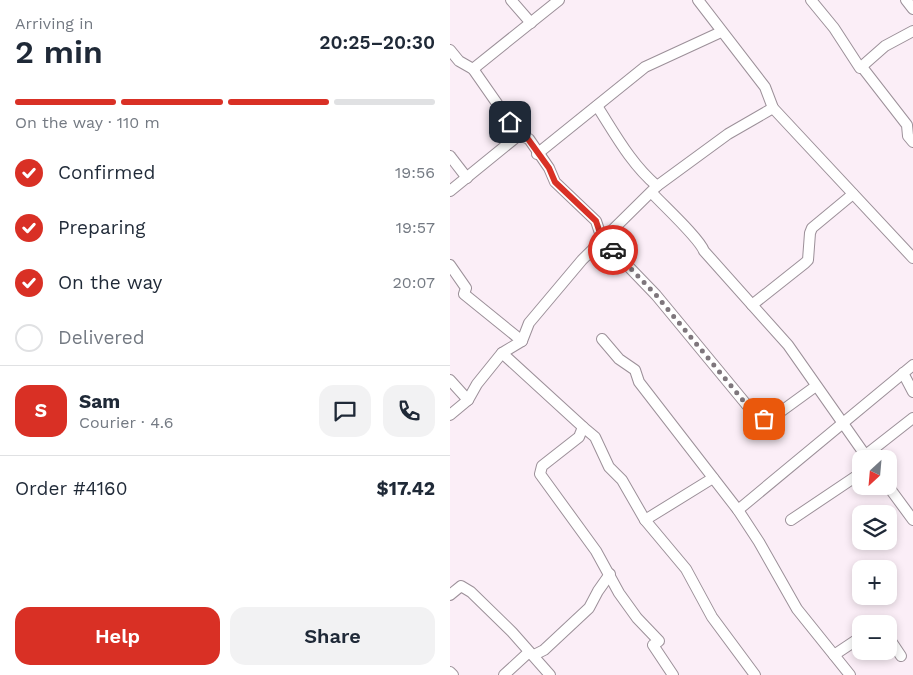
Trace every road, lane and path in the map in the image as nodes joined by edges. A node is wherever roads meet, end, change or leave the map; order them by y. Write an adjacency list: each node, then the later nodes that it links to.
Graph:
1 (511, 0): 7 (street)
2 (559, 0): 7 (street)
3 (698, 0): 9 (street)
4 (811, 0): 11 (street)
5 (906, 0): 6 (street)
6 (913, 9)
7 (531, 23): 12 (street)
8 (913, 30): 11 (street)
9 (721, 32): 13 (street); 14 (street)
10 (450, 50): 12 (street)
11 (862, 67): 16 (street)
12 (473, 69): 15 (street)
13 (597, 106): 17 (street); 20 (street)
14 (773, 108): 20 (street); 22 (street)
15 (519, 135): 17 (street); 19 (street)
16 (913, 142)
17 (537, 154): 23 (street)
18 (450, 156): 19 (street)
19 (467, 178): 21 (street)
20 (654, 189): 23 (street); 26 (street)
21 (450, 191)
22 (853, 194): 24 (street); 26 (street)
23 (602, 239): 28 (street); 33 (street)
24 (913, 258)
25 (450, 265): 28 (street)
26 (752, 305): 33 (street)
27 (602, 339): 42 (street)
28 (522, 341): 29 (street)
29 (502, 353): 35 (street); 39 (street)
30 (913, 365): 31 (street)
31 (903, 373): 34 (street); 38 (street)
32 (450, 380): 35 (street)
33 (816, 386): 38 (street)
34 (913, 392)
35 (468, 400): 36 (street)
36 (450, 415)
37 (913, 418): 41 (street)
38 (841, 422): 40 (street); 45 (street)
39 (583, 427): 46 (street); 49 (street)
40 (863, 450)
41 (876, 450)
42 (712, 478): 45 (street); 46 (street)
43 (852, 479): 47 (street)
44 (895, 495): 48 (street)
45 (738, 510): 54 (street)
46 (645, 520): 61 (street)
47 (791, 520)
48 (913, 520)
49 (610, 574): 53 (street); 60 (street)
50 (450, 595): 53 (street)
51 (852, 643): 54 (street)
52 (897, 650): 55 (street)
53 (531, 654): 58 (street); 59 (street)
54 (834, 655): 62 (street)
55 (901, 656)
56 (450, 672): 57 (street)
57 (453, 675)
58 (504, 675)
59 (550, 675)
60 (673, 675)
61 (755, 675)
62 (850, 675)

